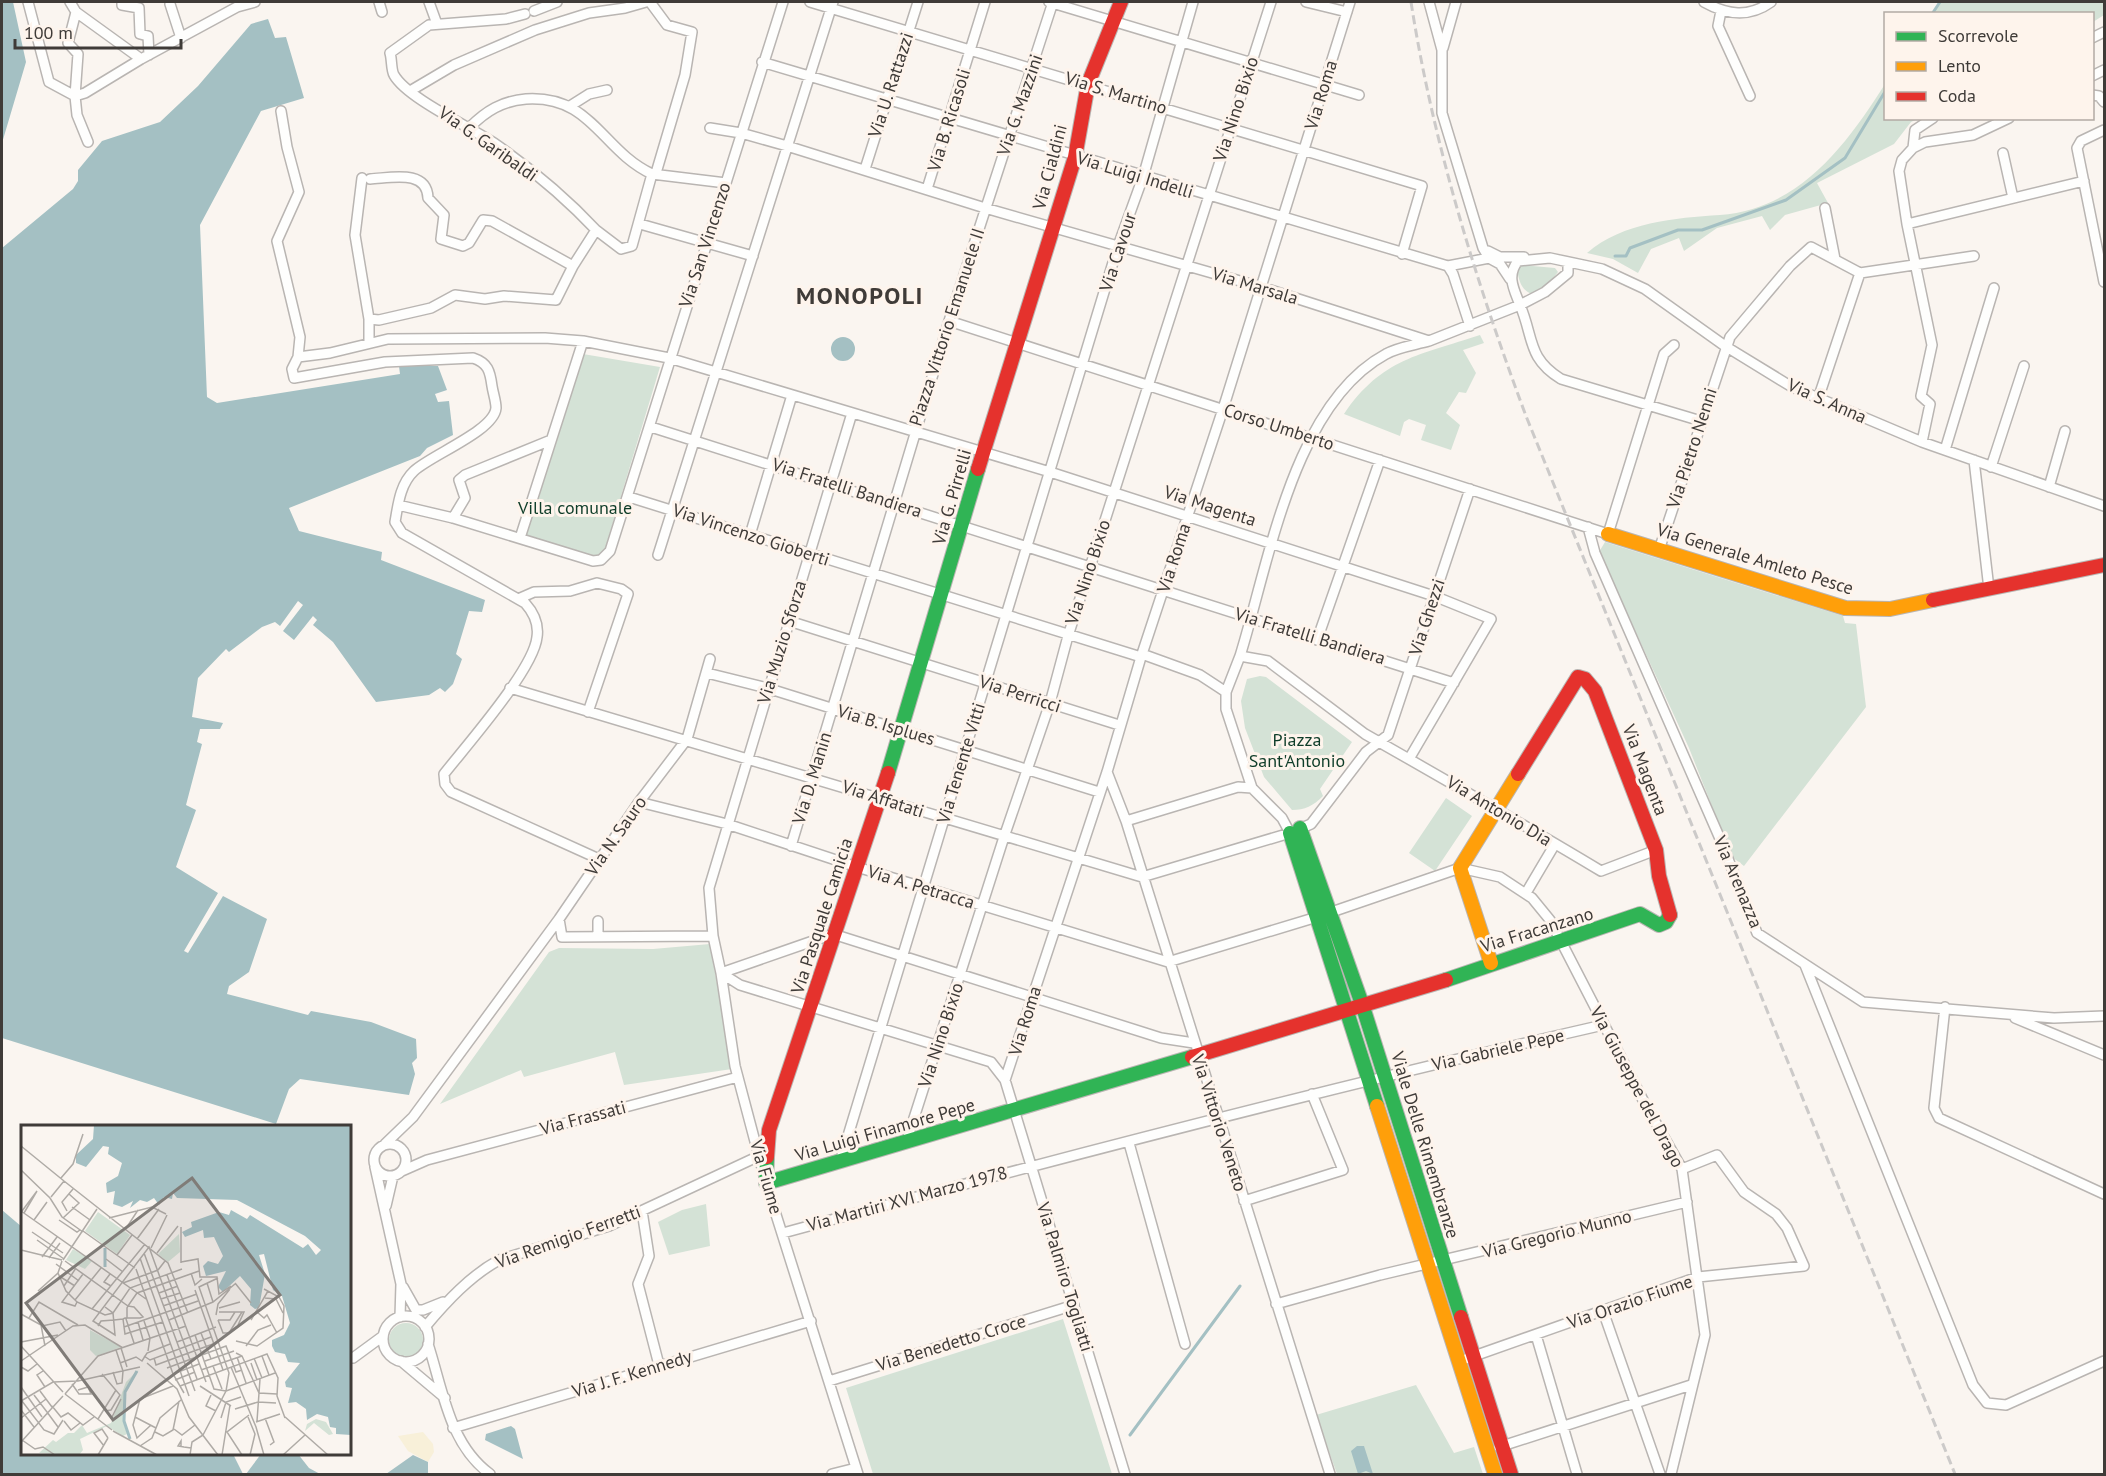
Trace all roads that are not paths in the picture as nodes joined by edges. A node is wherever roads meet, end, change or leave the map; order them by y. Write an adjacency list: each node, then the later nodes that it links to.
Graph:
1 (28, 2): 47 (street)
2 (70, 2): 27 (street)
3 (122, 2): 37 (street)
4 (255, 2): 24 (street)
5 (379, 2): 28 (street)
6 (429, 2): 31 (street)
7 (557, 2): 31 (street)
8 (648, 2): 45 (street); 69 (street)
9 (783, 2): 38 (street, Via San Vincenzo)
10 (810, 2): 25 (street, Via S. Martino)
11 (918, 2): 32 (street, Via U. Rattazzi)
12 (985, 2): 35 (street, Via B. Ricasoli)
13 (1052, 2): 30 (street); 40 (street, Via G. Mazzini)
14 (1121, 2): 30 (street, Via Cialdini)
15 (1193, 2): 34 (street, Via Cavour)
16 (1270, 2): 39 (street, Via Nino Bixio)
17 (1306, 2): 29 (street)
18 (1350, 2): 29 (street, Via Roma)
19 (1429, 2): 36 (street)
20 (1456, 2): 36 (street)
21 (1704, 2): 26 (street)
22 (1771, 2): 26 (street)
23 (170, 4): 33 (street)
24 (235, 4): 33 (street)
25 (832, 5): 32 (street, Via S. Martino); 41 (street)
26 (1721, 11): 48 (street)
27 (76, 12): 37 (street); 47 (street)
28 (382, 12)
29 (1347, 12): 43 (street, Via Roma)
30 (1115, 21): 34 (street); 42 (street, Via Cialdini)
31 (437, 24): 45 (street, Via G. Garibaldi)
32 (909, 32): 35 (street, Via S. Martino); 49 (street, Via U. Rattazzi)
33 (181, 38): 37 (street)
34 (1182, 42): 39 (street); 51 (street, Via Cavour)
35 (970, 50): 40 (street, Via S. Martino); 53 (street, Via B. Ricasoli)
36 (1443, 50): 85 (street)
37 (145, 57): 47 (street)
38 (762, 63): 41 (street, Via Luigi Indelli); 60 (street, Via San Vincenzo)
39 (1251, 63): 43 (street); 58 (street, Via Nino Bixio)
40 (1033, 69): 42 (street, Via S. Martino); 61 (street, Via G. Mazzini)
41 (809, 77): 49 (street, Via Luigi Indelli); 63 (street)
42 (1088, 84): 51 (street, Via S. Martino); 67 (street, Via Cialdini)
43 (1324, 85): 46 (street); 65 (street, Via Roma)
44 (607, 90): 50 (street)
45 (410, 91): 56 (street, Via G. Garibaldi)
46 (1359, 95)
47 (75, 96): 62 (street)
48 (1750, 96)
49 (886, 100): 53 (street, Via Luigi Indelli); 68 (street, Via U. Rattazzi)
50 (570, 106): 56 (street); 69 (street)
51 (1163, 107): 58 (street, Via S. Martino); 70 (street, Via Cavour)
52 (281, 111): 112 (street)
53 (949, 119): 61 (street, Via Luigi Indelli); 73 (street, Via B. Ricasoli)
54 (1930, 120): 64 (street)
55 (2005, 120): 64 (street)
56 (470, 127): 82 (street, Via G. Garibaldi)
57 (710, 128): 60 (street)
58 (1230, 128): 65 (street, Via S. Martino); 74 (street, Via Nino Bixio)
59 (2104, 130): 71 (street)
60 (741, 133): 63 (street, Piazza Vittorio Emanuele II); 72 (street, Via San Vincenzo)
61 (1008, 137): 67 (street, Via Luigi Indelli); 76 (street, Via G. Mazzini)
62 (88, 142)
63 (787, 146): 68 (street, Piazza Vittorio Emanuele II); 87 (street)
64 (1913, 148): 80 (street)
65 (1304, 150): 78 (street, Via Roma); 86 (street, Via S. Martino)
66 (2003, 153): 75 (street)
67 (1075, 157): 70 (street, Via Luigi Indelli); 81 (street, Via Cialdini)
68 (865, 169): 73 (street, Piazza Vittorio Emanuele II)
69 (654, 173): 72 (street); 79 (street)
70 (1143, 177): 74 (street, Via Luigi Indelli); 84 (street, Via Cavour)
71 (2084, 181): 75 (street); 99 (street)
72 (726, 183): 83 (street, Via San Vincenzo)
73 (927, 189): 76 (street, Piazza Vittorio Emanuele II)
74 (1208, 197): 78 (street, Via Luigi Indelli); 95 (street, Via Nino Bixio)
75 (2013, 198): 80 (street)
76 (985, 208): 81 (street, Via Marsala); 104 (street, Piazza Vittorio Emanuele II)
77 (1825, 208): 91 (street)
78 (1282, 219): 86 (street, Via Luigi Indelli); 100 (street, Via Roma)
79 (640, 224): 82 (street, Via G. Garibaldi); 83 (street)
80 (1907, 224): 93 (street)
81 (1052, 227): 84 (street, Via Marsala); 108 (street, Via Cialdini)
82 (596, 230): 94 (street)
83 (706, 243): 87 (street); 113 (street, Via San Vincenzo)
84 (1118, 246): 95 (street, Via Marsala); 114 (street, Via Cavour)
85 (1483, 248): 89 (street, Via S. Anna); 90 (street)
86 (1402, 254): 96 (street, Via Luigi Indelli)
87 (753, 256): 116 (street)
88 (1974, 256): 93 (street)
89 (1533, 257): 92 (street, Via S. Anna); 98 (street)
90 (1489, 258): 96 (street); 98 (street)
91 (1835, 260): 97 (street); 111 (street, Via Pietro Nenni)
92 (1568, 262): 102 (street); 111 (street, Via S. Anna)
93 (1915, 264): 97 (street); 130 (street)
94 (573, 266): 103 (street); 103 (street)
95 (1186, 266): 100 (street, Via Marsala); 117 (street, Via Nino Bixio)
96 (1448, 266): 105 (street)
97 (1860, 273): 119 (street)
98 (1510, 279): 102 (street)
99 (2104, 282)
100 (1261, 287): 107 (street, Via Marsala); 121 (street, Via Roma)
101 (1994, 288): 131 (street)
102 (1520, 305): 105 (street); 120 (street)
103 (369, 319): 109 (street)
104 (949, 321): 108 (street, Corso Umberto); 126 (street, Piazza Vittorio Emanuele II)
105 (1470, 326): 107 (street)
106 (583, 341): 109 (street, Piazza Vittorio Emanuele II); 113 (street, Piazza Vittorio Emanuele II); 129 (street)
107 (1429, 341): 127 (street)
108 (1016, 342): 114 (street, Corso Umberto); 132 (street, Via G. Pirrelli)
109 (369, 343): 112 (street, Piazza Vittorio Emanuele II)
110 (1674, 345): 120 (street)
111 (1725, 346): 119 (street, Via S. Anna); 123 (street, Via Pietro Nenni)
112 (298, 357): 143 (street)
113 (669, 358): 116 (street, Piazza Vittorio Emanuele II); 124 (street, Via San Vincenzo)
114 (1084, 364): 117 (street, Corso Umberto); 137 (street, Via Tenente Vitti)
115 (2024, 366): 136 (street)
116 (717, 371): 118 (street, Piazza Vittorio Emanuele II); 128 (street)
117 (1148, 385): 121 (street, Corso Umberto); 141 (street, Via Nino Bixio)
118 (792, 394): 122 (street, Piazza Vittorio Emanuele II); 135 (street)
119 (1818, 399): 130 (street, Via S. Anna)
120 (1647, 406): 123 (street); 151 (street)
121 (1223, 409): 127 (street, Corso Umberto); 148 (street, Via Roma)
122 (852, 413): 126 (street, Piazza Vittorio Emanuele II); 138 (street, Via Muzio Sforza)
123 (1701, 421): 156 (street, Via Pietro Nenni)
124 (651, 427): 128 (street, Via Fratelli Bandiera); 142 (street, Via San Vincenzo)
125 (2065, 431): 139 (street)
126 (916, 433): 132 (street, Via Magenta); 144 (street, Via D. Manin)
127 (1310, 437): 133 (street, Corso Umberto); 155 (street)
128 (694, 439): 135 (street, Via Fratelli Bandiera); 146 (street)
129 (551, 440): 147 (street); 153 (street)
130 (1922, 442): 131 (street, Via S. Anna)
131 (1944, 450): 134 (street, Via S. Anna)
132 (983, 454): 137 (street, Via Magenta); 149 (street, Via G. Pirrelli)
133 (1380, 460): 140 (street, Corso Umberto); 161 (street)
134 (1974, 460): 136 (street, Via S. Anna); 164 (street)
135 (770, 463): 138 (street, Via Fratelli Bandiera); 152 (street)
136 (1991, 466): 139 (street, Via S. Anna)
137 (1050, 472): 141 (street, Via Magenta); 154 (street, Via Tenente Vitti)
138 (830, 485): 144 (street, Via Fratelli Bandiera); 157 (street, Via Muzio Sforza)
139 (2049, 487): 145 (street, Via S. Anna)
140 (1470, 489): 150 (street, Corso Umberto); 166 (street, Via Ghezzi)
141 (1113, 494): 148 (street, Via Magenta); 160 (street, Via Nino Bixio)
142 (629, 497): 146 (street, Via Vincenzo Gioberti); 153 (street, Via San Vincenzo)
143 (399, 505): 147 (street); 167 (street)
144 (896, 505): 149 (street, Via Fratelli Bandiera); 162 (street, Via D. Manin)
145 (2104, 506)
146 (673, 510): 152 (street, Via Vincenzo Gioberti); 158 (street)
147 (453, 518): 153 (street)
148 (1187, 518): 155 (street, Via Magenta); 163 (street, Via Roma)
149 (963, 525): 154 (street, Via Fratelli Bandiera); 165 (street, Via G. Pirrelli)
150 (1588, 527): 151 (street, Corso Umberto); 231 (street, Via Arenazza)
151 (1608, 534): 156 (street, Via Generale Amleto Pesce)
152 (750, 535): 157 (street, Via Vincenzo Gioberti)
153 (520, 538)
154 (1027, 546): 160 (street, Via Fratelli Bandiera); 168 (street, Via Tenente Vitti)
155 (1272, 546): 161 (street, Via Magenta); 169 (street)
156 (1659, 550): 164 (street, Via Generale Amleto Pesce)
157 (809, 554): 162 (street, Via Vincenzo Gioberti); 170 (street, Via Muzio Sforza)
158 (658, 555)
159 (2104, 565): 164 (street, Via Generale Amleto Pesce)
160 (1090, 566): 163 (street, Via Fratelli Bandiera); 171 (street, Via Nino Bixio)
161 (1342, 568): 166 (street, Via Magenta); 173 (street)
162 (873, 574): 165 (street, Via Vincenzo Gioberti); 172 (street, Via D. Manin)
163 (1163, 589): 169 (street, Via Fratelli Bandiera); 174 (street, Via Roma)
164 (1989, 589)
165 (941, 596): 168 (street, Via Vincenzo Gioberti); 177 (street, Via G. Pirrelli)
166 (1434, 596): 178 (street, Via Ghezzi); 181 (street, Via Magenta)
167 (518, 599): 182 (street); 187 (street)
168 (1006, 616): 171 (street, Via Vincenzo Gioberti); 180 (street, Via Tenente Vitti)
169 (1251, 619): 173 (street, Via Fratelli Bandiera); 175 (street)
170 (789, 621): 172 (street, Via Perricci); 183 (street, Via Muzio Sforza)
171 (1068, 636): 174 (street, Via Vincenzo Gioberti); 185 (street, Via Nino Bixio)
172 (852, 640): 177 (street, Via Perricci); 186 (street, Via D. Manin)
173 (1317, 640): 178 (street, Via Fratelli Bandiera)
174 (1141, 656): 184 (street); 188 (street, Via Roma)
175 (1240, 656): 184 (street); 191 (street, Via Antonio Dia)
176 (710, 659): 179 (street)
177 (921, 661): 180 (street, Via Perricci); 189 (street, Via Pasquale Camicia)
178 (1411, 667): 181 (street, Via Fratelli Bandiera); 191 (street, Via Ghezzi)
179 (707, 673): 183 (street, Via B. Isplues); 190 (street)
180 (985, 683): 185 (street, Via Perricci); 192 (street, Via Tenente Vitti)
181 (1454, 683): 194 (street)
182 (510, 688): 187 (street, Via Affatati); 212 (street)
183 (767, 688): 186 (street, Via B. Isplues); 193 (street, Via Muzio Sforza)
184 (1226, 692): 198 (street)
185 (1050, 703): 188 (street, Via Perricci); 195 (street, Via Nino Bixio)
186 (832, 709): 189 (street, Via B. Isplues); 197 (street, Via D. Manin)
187 (588, 712): 190 (street, Via Affatati)
188 (1119, 725): 196 (street, Via Roma)
189 (902, 731): 192 (street, Via B. Isplues); 200 (street, Via Pasquale Camicia)
190 (687, 739): 193 (street, Via Affatati); 201 (street, Via N. Sauro)
191 (1378, 741): 194 (street, Via Antonio Dia); 206 (street, Via Ghezzi)
192 (965, 750): 195 (street, Via B. Isplues); 203 (street, Via Tenente Vitti)
193 (746, 758): 197 (street, Via Affatati); 205 (street, Via Muzio Sforza)
194 (1409, 759): 202 (street, Via Antonio Dia)
195 (1028, 770): 199 (street, Via B. Isplues); 207 (street, Via Nino Bixio)
196 (1107, 772): 199 (street, Via Roma); 204 (street, Via Vittorio Veneto)
197 (813, 777): 200 (street, Via Affatati); 209 (street, Via D. Manin)
198 (1252, 788): 204 (street); 206 (street)
199 (1099, 792): 211 (street, Via Roma)
200 (880, 798): 203 (street, Via Affatati); 213 (street, Via Pasquale Camicia)
201 (639, 802): 205 (street, Via A. Petracca); 212 (street, Via N. Sauro)
202 (1496, 807): 208 (street, Via Antonio Dia); 210 (street, Via Magenta); 214 (street)
203 (944, 819): 207 (street, Via Affatati); 217 (street, Via Tenente Vitti)
204 (1126, 821): 216 (street, Via Vittorio Veneto)
205 (727, 824): 209 (street, Via A. Petracca); 215 (street, Via Muzio Sforza)
206 (1295, 831): 216 (street); 220 (street, Viale Delle Rimembranze)
207 (1004, 837): 211 (street, Via Affatati); 219 (street, Via Nino Bixio)
208 (1556, 844): 210 (street, Via Antonio Dia); 218 (street)
209 (791, 846): 213 (street, Via A. Petracca)
210 (1656, 850): 227 (street, Via Fracanzano)
211 (1077, 857): 216 (street, Via Affatati); 223 (street, Via Roma)
212 (599, 860): 221 (street, Via N. Sauro)
213 (857, 867): 217 (street, Via A. Petracca); 224 (street, Via Pasquale Camicia)
214 (1460, 868): 218 (street, Via Giuseppe del Drago); 220 (street); 230 (street)
215 (713, 872): 225 (street, Via Fiume)
216 (1142, 876): 229 (street, Via Vittorio Veneto)
217 (922, 886): 219 (street, Via A. Petracca); 228 (street, Via Tenente Vitti)
218 (1526, 893): 227 (street, Via Giuseppe del Drago)
219 (982, 905): 223 (street, Via A. Petracca); 233 (street, Via Nino Bixio)
220 (1323, 915): 229 (street); 235 (street, Viale Delle Rimembranze); 238 (street, Viale Delle Rimembranze)
221 (559, 918): 226 (street); 253 (street, Via N. Sauro)
222 (598, 921): 226 (street)
223 (1054, 927): 229 (street, Via A. Petracca); 234 (street, Via Roma)
224 (833, 934): 228 (street); 232 (street); 236 (street, Via Pasquale Camicia)
225 (713, 936): 226 (street); 232 (street, Via Fiume)
226 (598, 937)
227 (1560, 943): 230 (street, Via Fracanzano); 241 (street, Via Giuseppe del Drago)
228 (901, 955): 233 (street); 242 (street, Via Tenente Vitti)
229 (1168, 962): 243 (street, Via Vittorio Veneto)
230 (1491, 963): 235 (street, Via Fracanzano)
231 (1805, 965): 237 (street, Via Arenazza); 292 (street)
232 (722, 972): 236 (street); 247 (street, Via Fiume)
233 (960, 973): 234 (street); 244 (street, Via Nino Bixio)
234 (1032, 997): 243 (street); 249 (street, Via Roma)
235 (1362, 1004): 238 (street, Via Fracanzano); 248 (street, Viale Delle Rimembranze)
236 (812, 1006): 242 (street); 267 (street, Via Pasquale Camicia)
237 (1945, 1008): 239 (street, Via Arenazza); 268 (street)
238 (1345, 1012): 246 (street, Via Fracanzano); 250 (street, Viale Delle Rimembranze)
239 (2004, 1013): 240 (street, Via Arenazza); 245 (street)
240 (2104, 1016)
241 (1604, 1025): 248 (street, Via Gabriele Pepe); 265 (street, Via Giuseppe del Drago)
242 (879, 1028): 244 (street); 262 (street, Via Tenente Vitti)
243 (1194, 1043): 246 (street, Via Vittorio Veneto)
244 (938, 1045): 249 (street); 255 (street, Via Nino Bixio)
245 (2104, 1055)
246 (1198, 1057): 252 (street, Via Luigi Finamore Pepe); 254 (street, Via Vittorio Veneto)
247 (738, 1077): 260 (street, Via Fiume); 261 (street, Via Frassati)
248 (1385, 1077): 250 (street, Via Gabriele Pepe); 274 (street, Viale Delle Rimembranze)
249 (1005, 1080): 252 (street, Via Palmiro Togliatti)
250 (1368, 1081): 251 (street, Via Gabriele Pepe); 275 (street, Viale Delle Rimembranze)
251 (1312, 1094): 254 (street, Via Gabriele Pepe); 269 (street)
252 (1013, 1111): 255 (street, Via Luigi Finamore Pepe); 263 (street, Via Palmiro Togliatti)
253 (413, 1117): 257 (street); 258 (street)
254 (1218, 1118): 256 (street, Via Gabriele Pepe); 269 (street, Via Vittorio Veneto)
255 (906, 1143): 262 (street, Via Luigi Finamore Pepe)
256 (1130, 1143): 263 (street, Via Martiri XVI Marzo 1978); 288 (street)
257 (386, 1144): 258 (street); 264 (street)
258 (401, 1147): 259 (street)
259 (406, 1156): 261 (street); 266 (street)
260 (759, 1156): 267 (street, Via Fiume); 272 (street, Via Remigio Ferretti)
261 (428, 1160): 266 (street, Via Frassati)
262 (840, 1162): 267 (street, Via Luigi Finamore Pepe)
263 (1030, 1166): 273 (street, Via Martiri XVI Marzo 1978); 280 (street, Via Palmiro Togliatti)
264 (375, 1167): 266 (street); 271 (street)
265 (1682, 1168): 270 (street, Via Giuseppe del Drago); 276 (street, Via Orazio Fiume)
266 (398, 1174): 271 (street)
267 (766, 1183): 273 (street, Via Fiume)
268 (2104, 1194)
269 (1244, 1201): 279 (street, Via Vittorio Veneto)
270 (1688, 1202): 274 (street, Via Gregorio Munno); 276 (street, Via Giuseppe del Drago)
271 (385, 1210): 277 (street)
272 (642, 1211): 278 (street, Via Remigio Ferretti); 293 (street)
273 (783, 1233): 283 (street, Via Fiume)
274 (1443, 1261): 275 (street, Via Gregorio Munno); 290 (street, Viale Delle Rimembranze)
275 (1427, 1264): 279 (street, Via Gregorio Munno); 290 (street, Viale Delle Rimembranze)
276 (1698, 1277): 281 (street, Via Orazio Fiume); 295 (street, Via Giuseppe del Drago)
277 (401, 1284): 278 (street); 282 (street)
278 (448, 1299): 284 (street, Via Remigio Ferretti)
279 (1276, 1304): 305 (street, Via Vittorio Veneto)
280 (1074, 1305): 294 (street, Via Benedetto Croce); 304 (street, Via Palmiro Togliatti)
281 (1603, 1311): 285 (street, Via Orazio Fiume); 297 (street)
282 (400, 1317): 284 (street); 286 (street)
283 (811, 1321): 293 (street, Via J. F. Kennedy); 294 (street, Via Fiume)
284 (425, 1327): 287 (street)
285 (1536, 1335): 290 (street, Via Orazio Fiume); 298 (street)
286 (383, 1336): 289 (street); 291 (street)
287 (428, 1344): 291 (street); 296 (street)
288 (1185, 1344)
289 (353, 1358)
290 (1466, 1359): 300 (street, Viale Delle Rimembranze)
291 (401, 1361): 296 (street)
292 (2104, 1361)
293 (659, 1365): 299 (street, Via J. F. Kennedy)
294 (829, 1381): 301 (street, Via Fiume)
295 (1691, 1385): 297 (street); 310 (street, Via Giuseppe del Drago)
296 (445, 1398): 299 (street)
297 (1635, 1402): 298 (street); 309 (street)
298 (1563, 1425): 300 (street); 308 (street)
299 (453, 1428): 302 (street)
300 (1494, 1449): 306 (street, Viale Delle Rimembranze); 307 (street, Viale Delle Rimembranze)
301 (857, 1471): 303 (street)
302 (490, 1474)
303 (832, 1474)
304 (1125, 1474)
305 (1330, 1474)
306 (1495, 1474)
307 (1511, 1474)
308 (1577, 1474)
309 (1660, 1474)
310 (1671, 1474)

